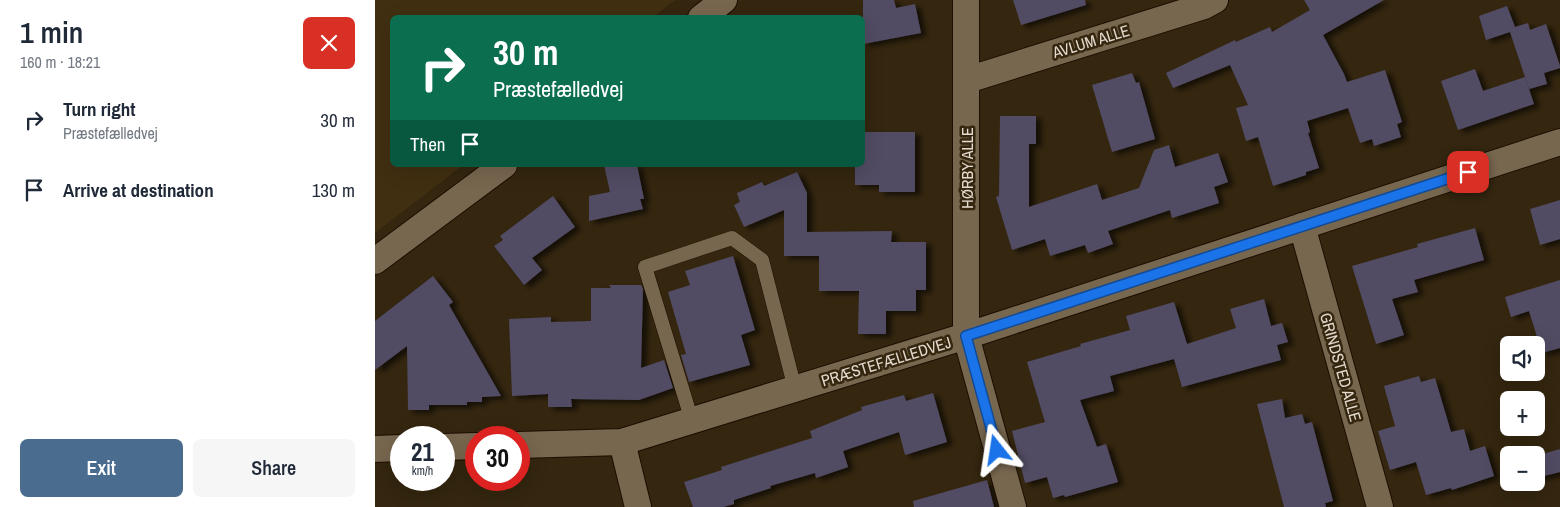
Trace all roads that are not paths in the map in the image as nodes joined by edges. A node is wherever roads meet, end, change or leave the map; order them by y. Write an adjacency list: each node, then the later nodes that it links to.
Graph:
1 (724, 0): 4 (street)
2 (966, 0): 5 (street, HØRBY ALLE)
3 (1215, 0): 5 (street, AVLUM ALLE)
4 (705, 15)
5 (967, 80): 10 (street, HØRBY ALLE)
6 (1560, 142): 8 (street, PRÆSTEFÆLLEDVEJ)
7 (501, 167): 9 (street)
8 (1302, 226): 10 (street, PRÆSTEFÆLLEDVEJ); 19 (street, GRINDSTED ALLE)
9 (375, 261)
10 (966, 336): 11 (street, PRÆSTEFÆLLEDVEJ); 18 (street, HØRBY ALLE)
11 (795, 389): 12 (street, PRÆSTEFÆLLEDVEJ); 12 (lane)
12 (693, 421): 13 (street, PRÆSTEFÆLLEDVEJ)
13 (622, 442): 14 (street, PRÆSTEFÆLLEDVEJ); 17 (street)
14 (530, 445)
15 (390, 448): 16 (street)
16 (375, 449)
17 (638, 507)
18 (1013, 507)
19 (1380, 507)

